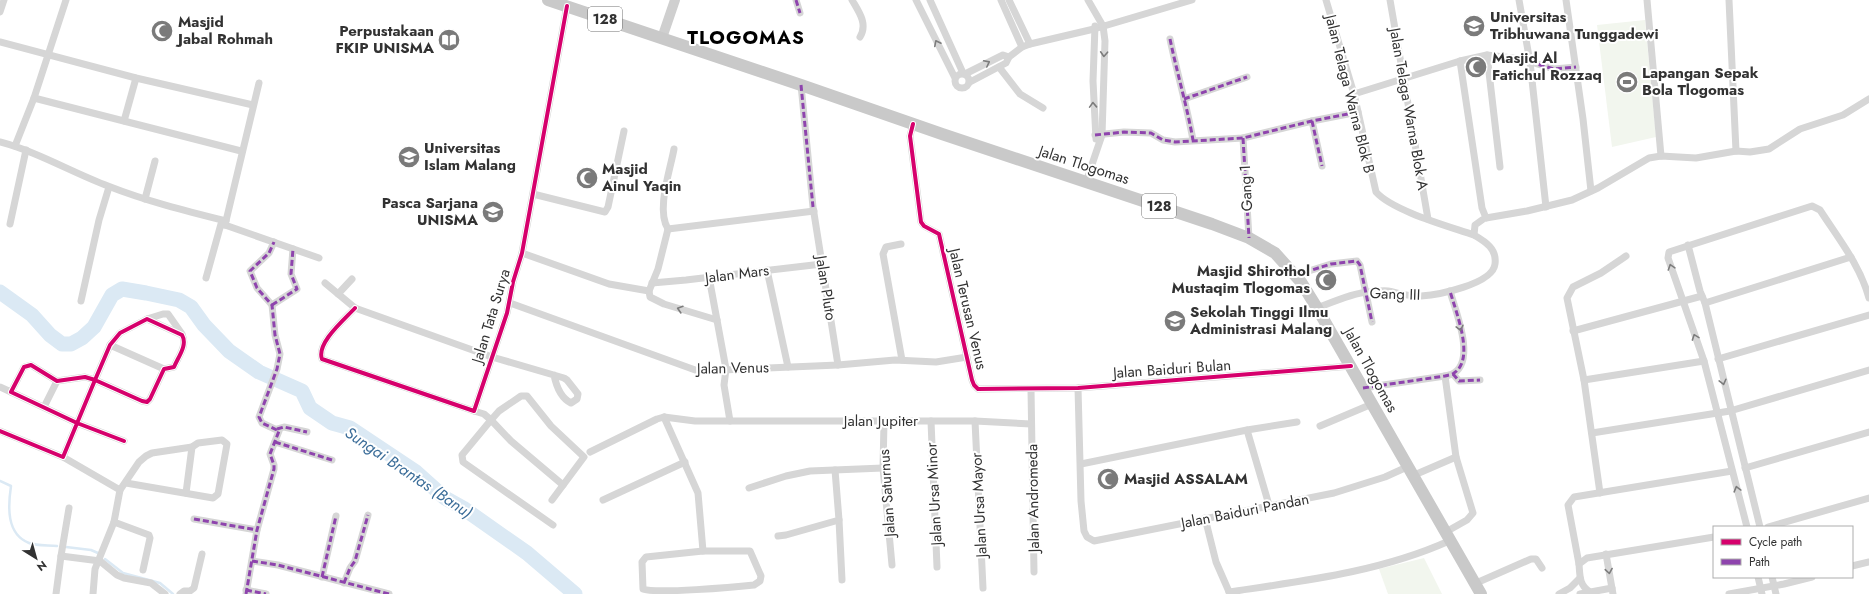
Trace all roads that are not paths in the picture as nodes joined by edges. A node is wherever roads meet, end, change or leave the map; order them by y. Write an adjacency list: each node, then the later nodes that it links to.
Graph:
1 (4, 0): 20 (street)
2 (66, 0): 33 (street)
3 (548, 0): 19 (main road, 128)
4 (675, 0): 28 (street)
5 (796, 0): 22 (street)
6 (852, 0): 27 (street)
7 (916, 0): 23 (street)
8 (930, 0): 21 (street)
9 (1001, 0): 32 (street)
10 (1009, 0): 31 (street)
11 (1088, 0): 24 (street)
12 (1192, 0): 25 (street)
13 (1326, 0): 48 (street, Jalan Telaga Warna Blok B)
14 (1390, 0): 44 (street, Jalan Telaga Warna Blok A)
15 (1519, 0): 37 (street)
16 (1566, 0): 39 (street)
17 (1647, 0): 68 (street)
18 (1729, 0): 67 (street)
19 (567, 6): 28 (main road, 128); 75 (street, Jalan Tata Surya)
20 (0, 12)
21 (935, 12): 23 (street); 40 (street)
22 (800, 13)
23 (924, 17): 43 (street, one-way to 23)
24 (1098, 17): 25 (street); 26 (street)
25 (1103, 26): 26 (street); 59 (street, one-way to 59)
26 (1094, 29): 31 (street); 59 (street, one-way to 26)
27 (860, 37)
28 (662, 38): 47 (main road, Jalan Tlogomas / 128)
29 (1170, 39): 50 (street)
30 (0, 42): 33 (street)
31 (1030, 44): 32 (street)
32 (1022, 47): 35 (street)
33 (49, 54): 42 (street); 49 (street)
34 (1487, 55): 36 (street); 37 (street); 71 (street)
35 (1009, 57): 38 (street); 40 (street, one-way to 35)
36 (1460, 61): 44 (street); 80 (street)
37 (1530, 62): 39 (street); 77 (street)
38 (999, 67): 45 (street); 53 (street)
39 (1576, 67): 74 (street)
40 (964, 74): 43 (street); 45 (street)
41 (1247, 77): 50 (street)
42 (136, 78): 52 (street); 55 (street)
43 (955, 78): 45 (street)
44 (1404, 80): 48 (street); 79 (street, Jalan Telaga Warna Blok A)
45 (970, 82)
46 (259, 83): 52 (street)
47 (801, 85): 57 (main road, Jalan Tlogomas / 128); 78 (street, Jalan Pluto)
48 (1354, 94): 54 (street, Jalan Telaga Warna Blok B)
49 (34, 98): 55 (street); 63 (street)
50 (1184, 98): 61 (street)
51 (1869, 99): 67 (street)
52 (253, 105): 66 (street)
53 (1043, 108)
54 (1358, 112): 56 (street); 79 (street, Jalan Telaga Warna Blok B)
55 (124, 121): 66 (street)
56 (1312, 121): 60 (street); 70 (street)
57 (913, 124): 72 (main road, Jalan Tlogomas / 128); 123 (street, Jalan Terusan Venus)
58 (624, 131): 75 (street)
59 (1098, 135): 61 (street); 72 (street)
60 (1243, 138): 61 (street); 85 (street, Gang 1)
61 (1192, 140)
62 (0, 142): 63 (street)
63 (15, 146): 65 (street)
64 (674, 149): 83 (street)
65 (26, 150): 73 (street); 82 (street)
66 (241, 151): 81 (street)
67 (1736, 151): 68 (street)
68 (1661, 156): 74 (street)
69 (155, 161): 76 (street)
70 (1322, 166)
71 (1500, 167)
72 (1087, 179): 85 (main road, Jalan Tlogomas / 128)
73 (109, 187): 76 (street); 109 (street)
74 (1591, 191): 77 (street)
75 (533, 194): 91 (street, Jalan Tata Surya)
76 (144, 199): 81 (street)
77 (1546, 206): 80 (street)
78 (814, 211): 83 (street); 95 (street, Jalan Pluto)
79 (1428, 219): 84 (street)
80 (1484, 219): 84 (street); 86 (street)
81 (225, 223): 87 (street); 99 (street)
82 (10, 224)
83 (668, 229): 102 (street)
84 (1474, 235): 86 (street)
85 (1249, 238): 97 (main road, Jalan Tlogomas / 128)
86 (1482, 239): 104 (street, Gang III)
87 (274, 242): 90 (street); 112 (street)
88 (901, 244): 125 (street)
89 (1688, 245): 93 (street); 108 (street); 110 (street, one-way to 89)
90 (293, 249): 94 (street); 112 (street)
91 (522, 253): 103 (street); 111 (street, Jalan Tata Surya)
92 (1626, 256): 119 (street)
93 (1851, 257): 107 (street); 108 (street)
94 (319, 258)
95 (822, 264): 96 (street, Jalan Mars); 127 (street, Jalan Pluto)
96 (768, 270): 98 (street, Jalan Mars); 129 (street)
97 (1296, 275): 105 (street); 114 (main road, Jalan Tlogomas / 128)
98 (709, 277): 102 (street, Jalan Mars); 117 (street)
99 (206, 278)
100 (352, 278): 106 (street)
101 (325, 283): 106 (street)
102 (652, 283): 103 (street)
103 (650, 291): 117 (street, one-way to 103)
104 (1450, 291): 105 (street, Gang III); 133 (street, one-way to 133)
105 (1366, 292): 114 (street, Gang III); 118 (street)
106 (338, 294): 113 (street)
107 (1869, 298)
108 (1704, 300): 110 (street); 124 (street)
109 (81, 301)
110 (1682, 302): 119 (street); 126 (street, one-way to 110)
111 (510, 303): 122 (street, Jalan Tata Surya); 131 (street, Jalan Venus)
112 (272, 305): 161 (street)
113 (355, 308): 122 (street); 148 (street)
114 (1317, 308): 128 (main road, Jalan Tlogomas / 128)
115 (1869, 315): 124 (street)
116 (147, 319): 120 (street); 120 (street); 121 (street)
117 (717, 320): 131 (street)
118 (1372, 322)
119 (1573, 331): 138 (street)
120 (182, 335): 130 (street)
121 (110, 344): 130 (street); 136 (street)
122 (492, 357): 134 (street); 148 (street, Jalan Tata Surya)
123 (967, 357): 125 (street, Jalan Venus); 144 (street, Jalan Terusan Venus)
124 (1718, 359): 149 (street, one-way to 149)
125 (902, 360): 127 (street, Jalan Venus)
126 (1704, 361): 138 (street); 150 (street)
127 (838, 365): 129 (street, Jalan Venus)
128 (1351, 366): 141 (street, Jalan Baiduri Bulan); 142 (main road, Jalan Tlogomas / 128)
129 (788, 367): 131 (street, Jalan Venus)
130 (164, 369): 136 (street)
131 (726, 369): 153 (street)
132 (1869, 370): 149 (street)
133 (1453, 374): 135 (street); 137 (street)
134 (554, 375)
135 (1445, 376): 142 (street); 172 (street)
136 (95, 380): 139 (street); 158 (street)
137 (1480, 380)
138 (1584, 380): 166 (street)
139 (57, 381): 145 (street); 147 (street)
140 (0, 387): 145 (street)
141 (1078, 388): 143 (street, Jalan Baiduri Bulan); 175 (street)
142 (1363, 388): 146 (main road, Jalan Tlogomas / 128)
143 (1031, 389): 144 (street, Jalan Baiduri Bulan); 159 (street)
144 (995, 390)
145 (11, 392): 147 (street)
146 (1372, 404): 160 (street); 179 (main road, Jalan Tlogomas / 128)
147 (44, 407): 158 (street)
148 (474, 411): 152 (street)
149 (1730, 411): 150 (street); 177 (street)
150 (1718, 414): 166 (street); 180 (street)
151 (664, 417): 153 (street, Jalan Jupiter); 170 (street); 174 (street)
152 (491, 420): 182 (street); 182 (street); 198 (street)
153 (730, 420): 156 (street, Jalan Jupiter)
154 (931, 421): 155 (street, Jalan Jupiter); 156 (street, Jalan Jupiter); 218 (street, Jalan Ursa Minor)
155 (975, 421): 159 (street, Jalan Jupiter); 230 (street, Jalan Ursa Mayor)
156 (884, 422): 176 (street, Jalan Saturnus)
157 (1297, 422): 162 (street)
158 (77, 423): 167 (street); 171 (street)
159 (1031, 424): 221 (street, Jalan Andromeda)
160 (1320, 426)
161 (277, 429): 164 (street); 168 (street)
162 (1247, 430): 175 (street); 190 (street)
163 (0, 431): 171 (street)
164 (307, 432)
165 (1869, 432): 177 (street)
166 (1592, 433): 186 (street)
167 (124, 441)
168 (275, 442): 173 (street); 202 (street)
169 (192, 447): 181 (street); 185 (street); 185 (street)
170 (590, 452)
171 (63, 457): 184 (street)
172 (1456, 457): 179 (street, Jalan Baiduri Pandan); 204 (street)
173 (332, 460)
174 (685, 462): 189 (street); 206 (street)
175 (1081, 464): 194 (street, Jalan Baiduri Pandan)
176 (883, 468): 178 (street); 215 (street, Jalan Saturnus)
177 (1745, 468): 200 (street)
178 (835, 470): 183 (street); 196 (street)
179 (1410, 471): 190 (street, Jalan Baiduri Pandan); 204 (main road, Jalan Tlogomas / 128)
180 (1732, 471): 186 (street); 199 (street, one-way to 180)
181 (126, 483): 184 (street); 185 (street)
182 (564, 485): 188 (street)
183 (750, 488)
184 (120, 490): 197 (street)
185 (186, 493)
186 (1600, 493): 207 (street)
187 (1869, 498): 201 (street)
188 (552, 500)
189 (603, 500)
190 (1269, 505): 194 (street, Jalan Baiduri Pandan)
191 (69, 508): 210 (street)
192 (368, 515): 228 (street)
193 (336, 516): 222 (street)
194 (1205, 518): 236 (street)
195 (194, 519): 202 (street)
196 (839, 520): 203 (street); 227 (street)
197 (114, 522): 212 (street); 220 (street)
198 (553, 525)
199 (1747, 526)
200 (1760, 526)
201 (1771, 526)
202 (257, 530): 213 (street)
203 (778, 536)
204 (1446, 537): 231 (main road, Jalan Tlogomas / 128); 236 (street)
205 (1713, 537): 209 (street)
206 (703, 551): 206 (street)
207 (1577, 551): 211 (street); 216 (street)
208 (202, 554): 240 (street)
209 (1606, 554): 211 (street); 232 (street, one-way to 232)
210 (61, 556): 212 (street); 237 (street)
211 (1587, 558): 216 (street)
212 (100, 561): 238 (street); 239 (street)
213 (252, 561): 222 (street); 234 (street)
214 (1869, 562): 217 (street)
215 (892, 564)
216 (1579, 564): 223 (street)
217 (1853, 566)
218 (937, 567)
219 (1542, 568): 231 (street)
220 (143, 570)
221 (1034, 572)
222 (322, 577): 228 (street)
223 (1580, 578): 235 (street); 243 (street)
224 (1758, 578): 233 (street)
225 (1772, 578): 229 (street)
226 (1808, 578): 229 (street)
227 (842, 580)
228 (344, 583): 242 (street)
229 (1774, 586): 233 (street); 246 (street)
230 (983, 588)
231 (1477, 589)
232 (1612, 591): 235 (street)
233 (1762, 591): 245 (street)
234 (246, 592): 241 (street)
235 (1590, 592): 244 (street)
236 (1229, 593)
237 (56, 594)
238 (93, 594)
239 (165, 594)
240 (180, 594)
241 (266, 594)
242 (389, 594)
243 (1560, 594)
244 (1580, 594)
245 (1729, 594)
246 (1776, 594)

